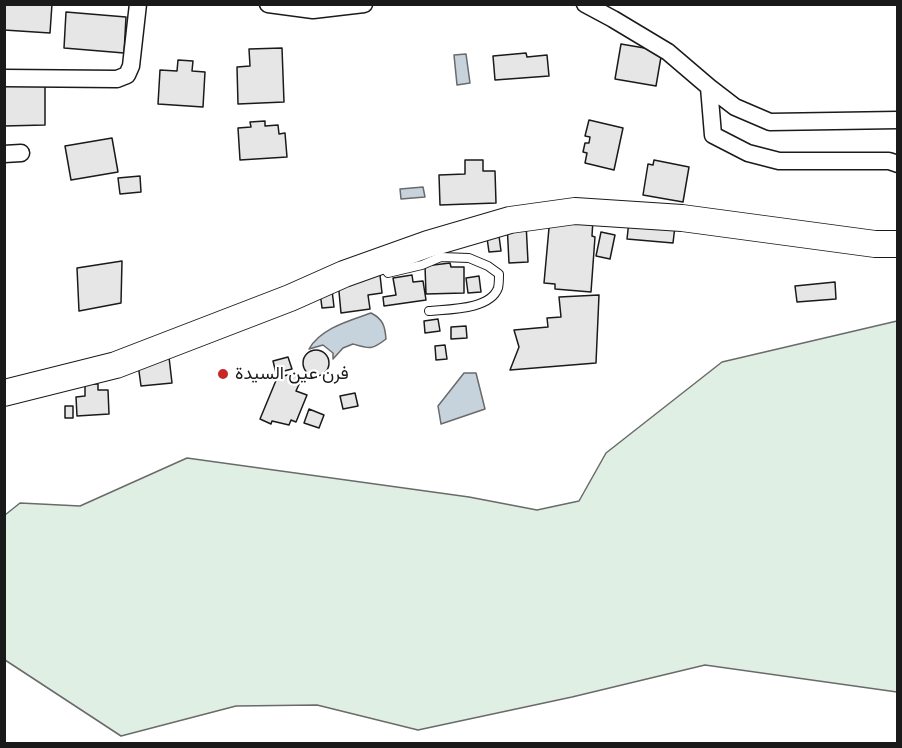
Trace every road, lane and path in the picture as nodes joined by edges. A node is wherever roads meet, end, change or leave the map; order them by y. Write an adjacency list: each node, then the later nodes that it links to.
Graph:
1 (138, 4): 5 (street)
2 (268, 4): 3 (street)
3 (364, 4)
4 (585, 4): 6 (street)
5 (4, 78)
6 (709, 87): 7 (street); 8 (street)
7 (897, 120)
8 (897, 164)
9 (897, 244): 10 (main road)
10 (380, 263): 11 (lane); 12 (main road)
11 (429, 311)
12 (4, 393)

